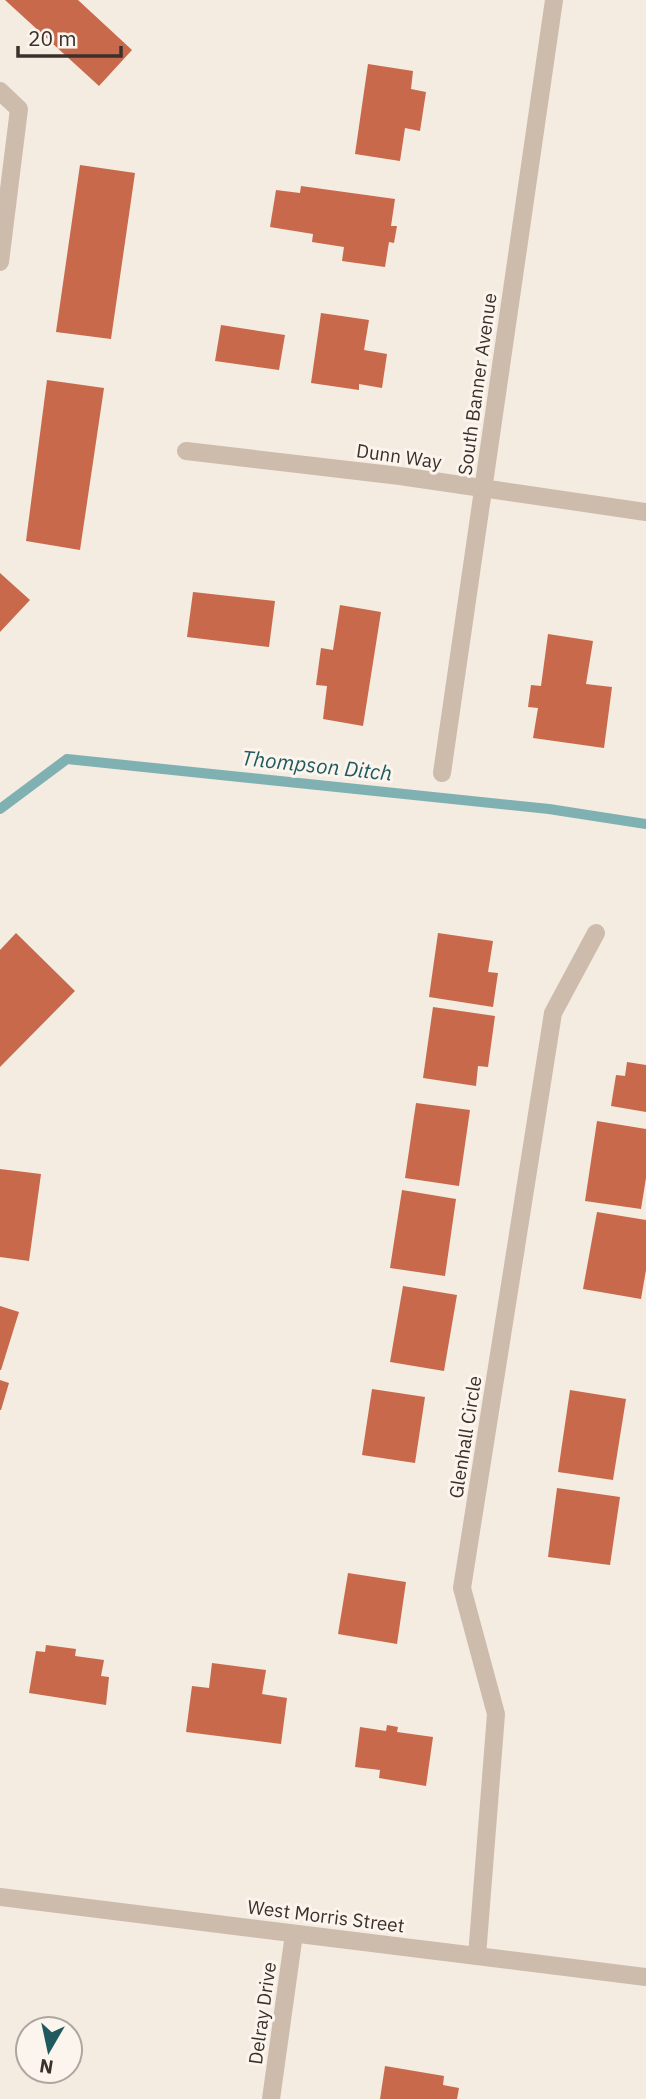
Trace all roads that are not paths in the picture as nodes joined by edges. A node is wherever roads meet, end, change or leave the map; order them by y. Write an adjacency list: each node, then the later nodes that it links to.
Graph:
1 (554, 0): 5 (street, South Banner Avenue)
2 (0, 91): 3 (street)
3 (0, 262)
4 (186, 451): 5 (street, Dunn Way)
5 (483, 490): 6 (street, Dunn Way); 7 (street, South Banner Avenue)
6 (646, 512)
7 (442, 773)
8 (596, 933): 11 (street, Glenhall Circle)
9 (0, 1897): 10 (street, West Morris Street)
10 (294, 1934): 11 (street, West Morris Street); 13 (street, Delray Drive)
11 (477, 1956): 12 (street, West Morris Street)
12 (646, 1977)
13 (271, 2099)

